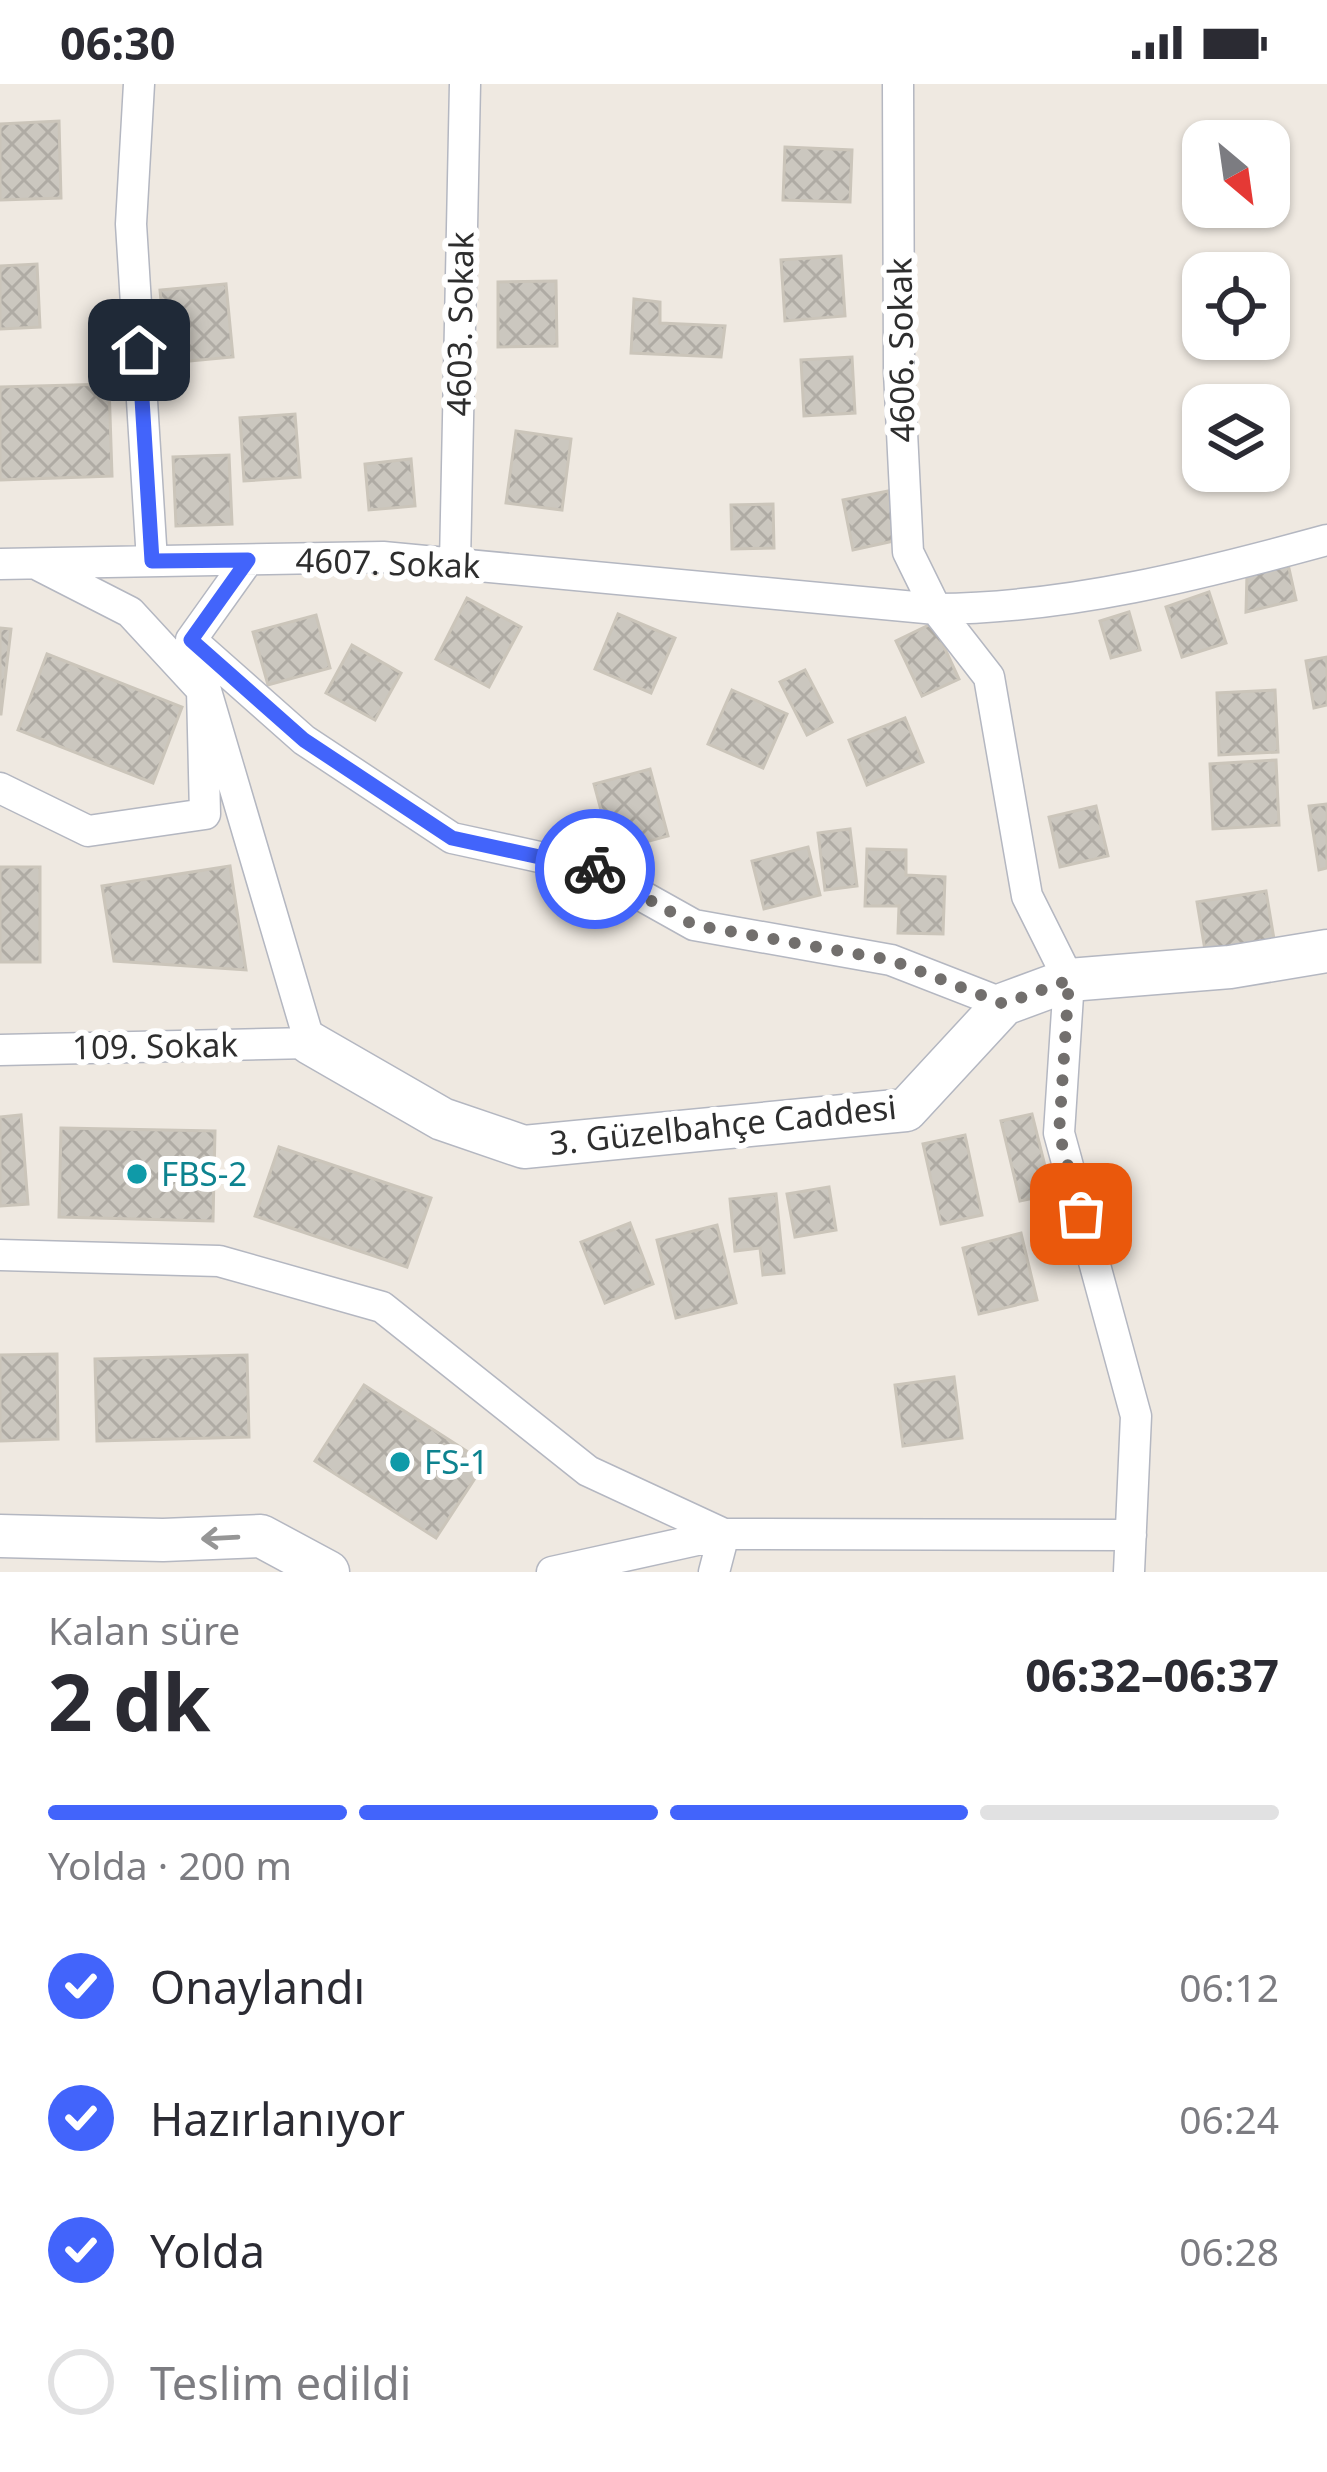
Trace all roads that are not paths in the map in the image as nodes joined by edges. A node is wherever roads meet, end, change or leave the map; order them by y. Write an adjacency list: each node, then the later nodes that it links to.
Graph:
1 (139, 84): 6 (street)
2 (465, 84): 8 (street, 4603. Sokak)
3 (898, 84): 10 (street, 4606. Sokak)
4 (1327, 540): 10 (street)
5 (248, 560): 6 (street, 4607. Sokak); 8 (street, 4607. Sokak); 11 (street)
6 (152, 561): 7 (street, 4607. Sokak)
7 (35, 563): 9 (street, 4607. Sokak); 12 (street)
8 (455, 563): 10 (street, 4607. Sokak)
9 (0, 564)
10 (936, 609): 15 (street, 4606. Sokak)
11 (191, 640): 12 (street); 16 (street)
12 (202, 690): 13 (street); 17 (street)
13 (0, 788)
14 (1327, 951): 15 (street, 3. Güzelbahçe Caddesi)
15 (1069, 980): 16 (street, 3. Güzelbahçe Caddesi); 21 (street)
16 (1004, 1004): 17 (street, 3. Güzelbahçe Caddesi)
17 (310, 1043): 18 (street, 109. Sokak)
18 (0, 1050)
19 (0, 1255): 20 (street)
20 (724, 1534): 21 (street); 24 (street); 25 (street)
21 (1131, 1535): 26 (street)
22 (0, 1536): 23 (street, one-way to 22)
23 (328, 1572)
24 (552, 1572)
25 (714, 1572)
26 (1130, 1572)

